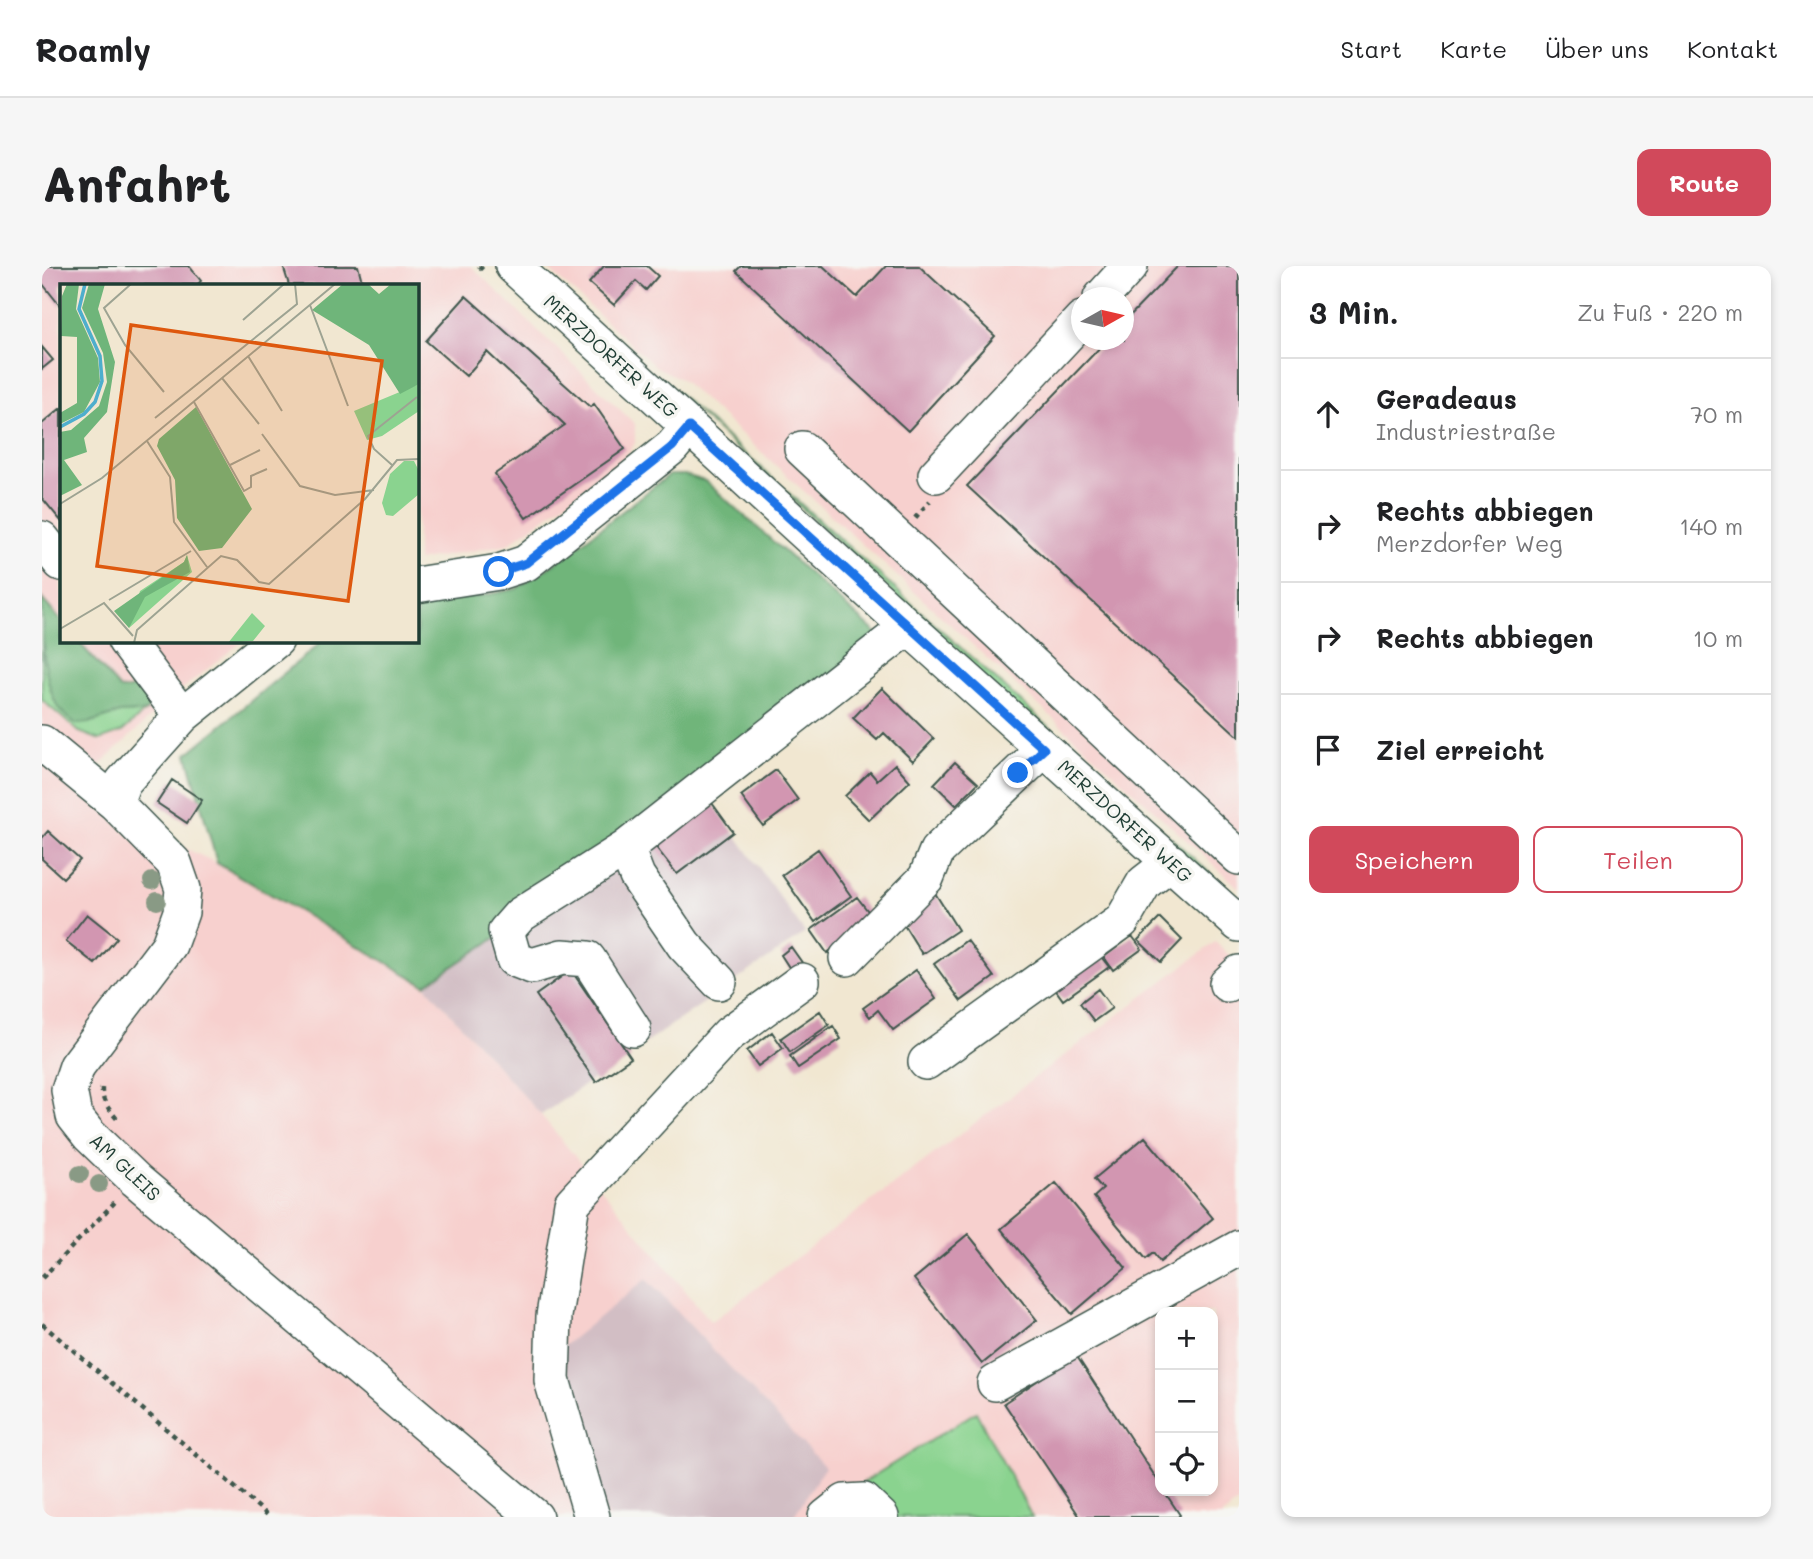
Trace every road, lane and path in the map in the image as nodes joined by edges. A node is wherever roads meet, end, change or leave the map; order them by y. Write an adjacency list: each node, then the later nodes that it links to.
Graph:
1 (1130, 266): 3 (street)
2 (508, 275): 5 (street, MERZDORFER WEG)
3 (1111, 287)
4 (1071, 331): 7 (street)
5 (689, 427): 11 (street); 12 (street, MERZDORFER WEG)
6 (802, 449): 8 (street)
7 (934, 487): 8 (path)
8 (897, 538): 20 (street)
9 (42, 539): 10 (street)
10 (60, 562)
11 (418, 585)
12 (908, 627): 17 (street, MERZDORFER WEG); 19 (street)
13 (126, 642): 15 (street)
14 (274, 642): 15 (street)
15 (182, 716): 18 (street)
16 (42, 743): 18 (street, AM GLEIS)
17 (1044, 749): 21 (street, MERZDORFER WEG); 23 (street)
18 (115, 803): 30 (street, AM GLEIS)
19 (626, 848): 25 (street); 26 (street)
20 (1239, 857)
21 (1171, 862): 22 (street, MERZDORFER WEG); 27 (street)
22 (1239, 925)
23 (847, 958)
24 (802, 981): 37 (street)
25 (719, 982)
26 (633, 1029)
27 (926, 1062)
28 (103, 1083): 29 (path)
29 (122, 1124)
30 (136, 1180): 32 (path); 36 (street, AM GLEIS)
31 (1239, 1248): 34 (street)
32 (42, 1278)
33 (42, 1324): 35 (path)
34 (995, 1383)
35 (270, 1517)
36 (535, 1517)
37 (592, 1517)
38 (826, 1517): 39 (street)
39 (881, 1517)

